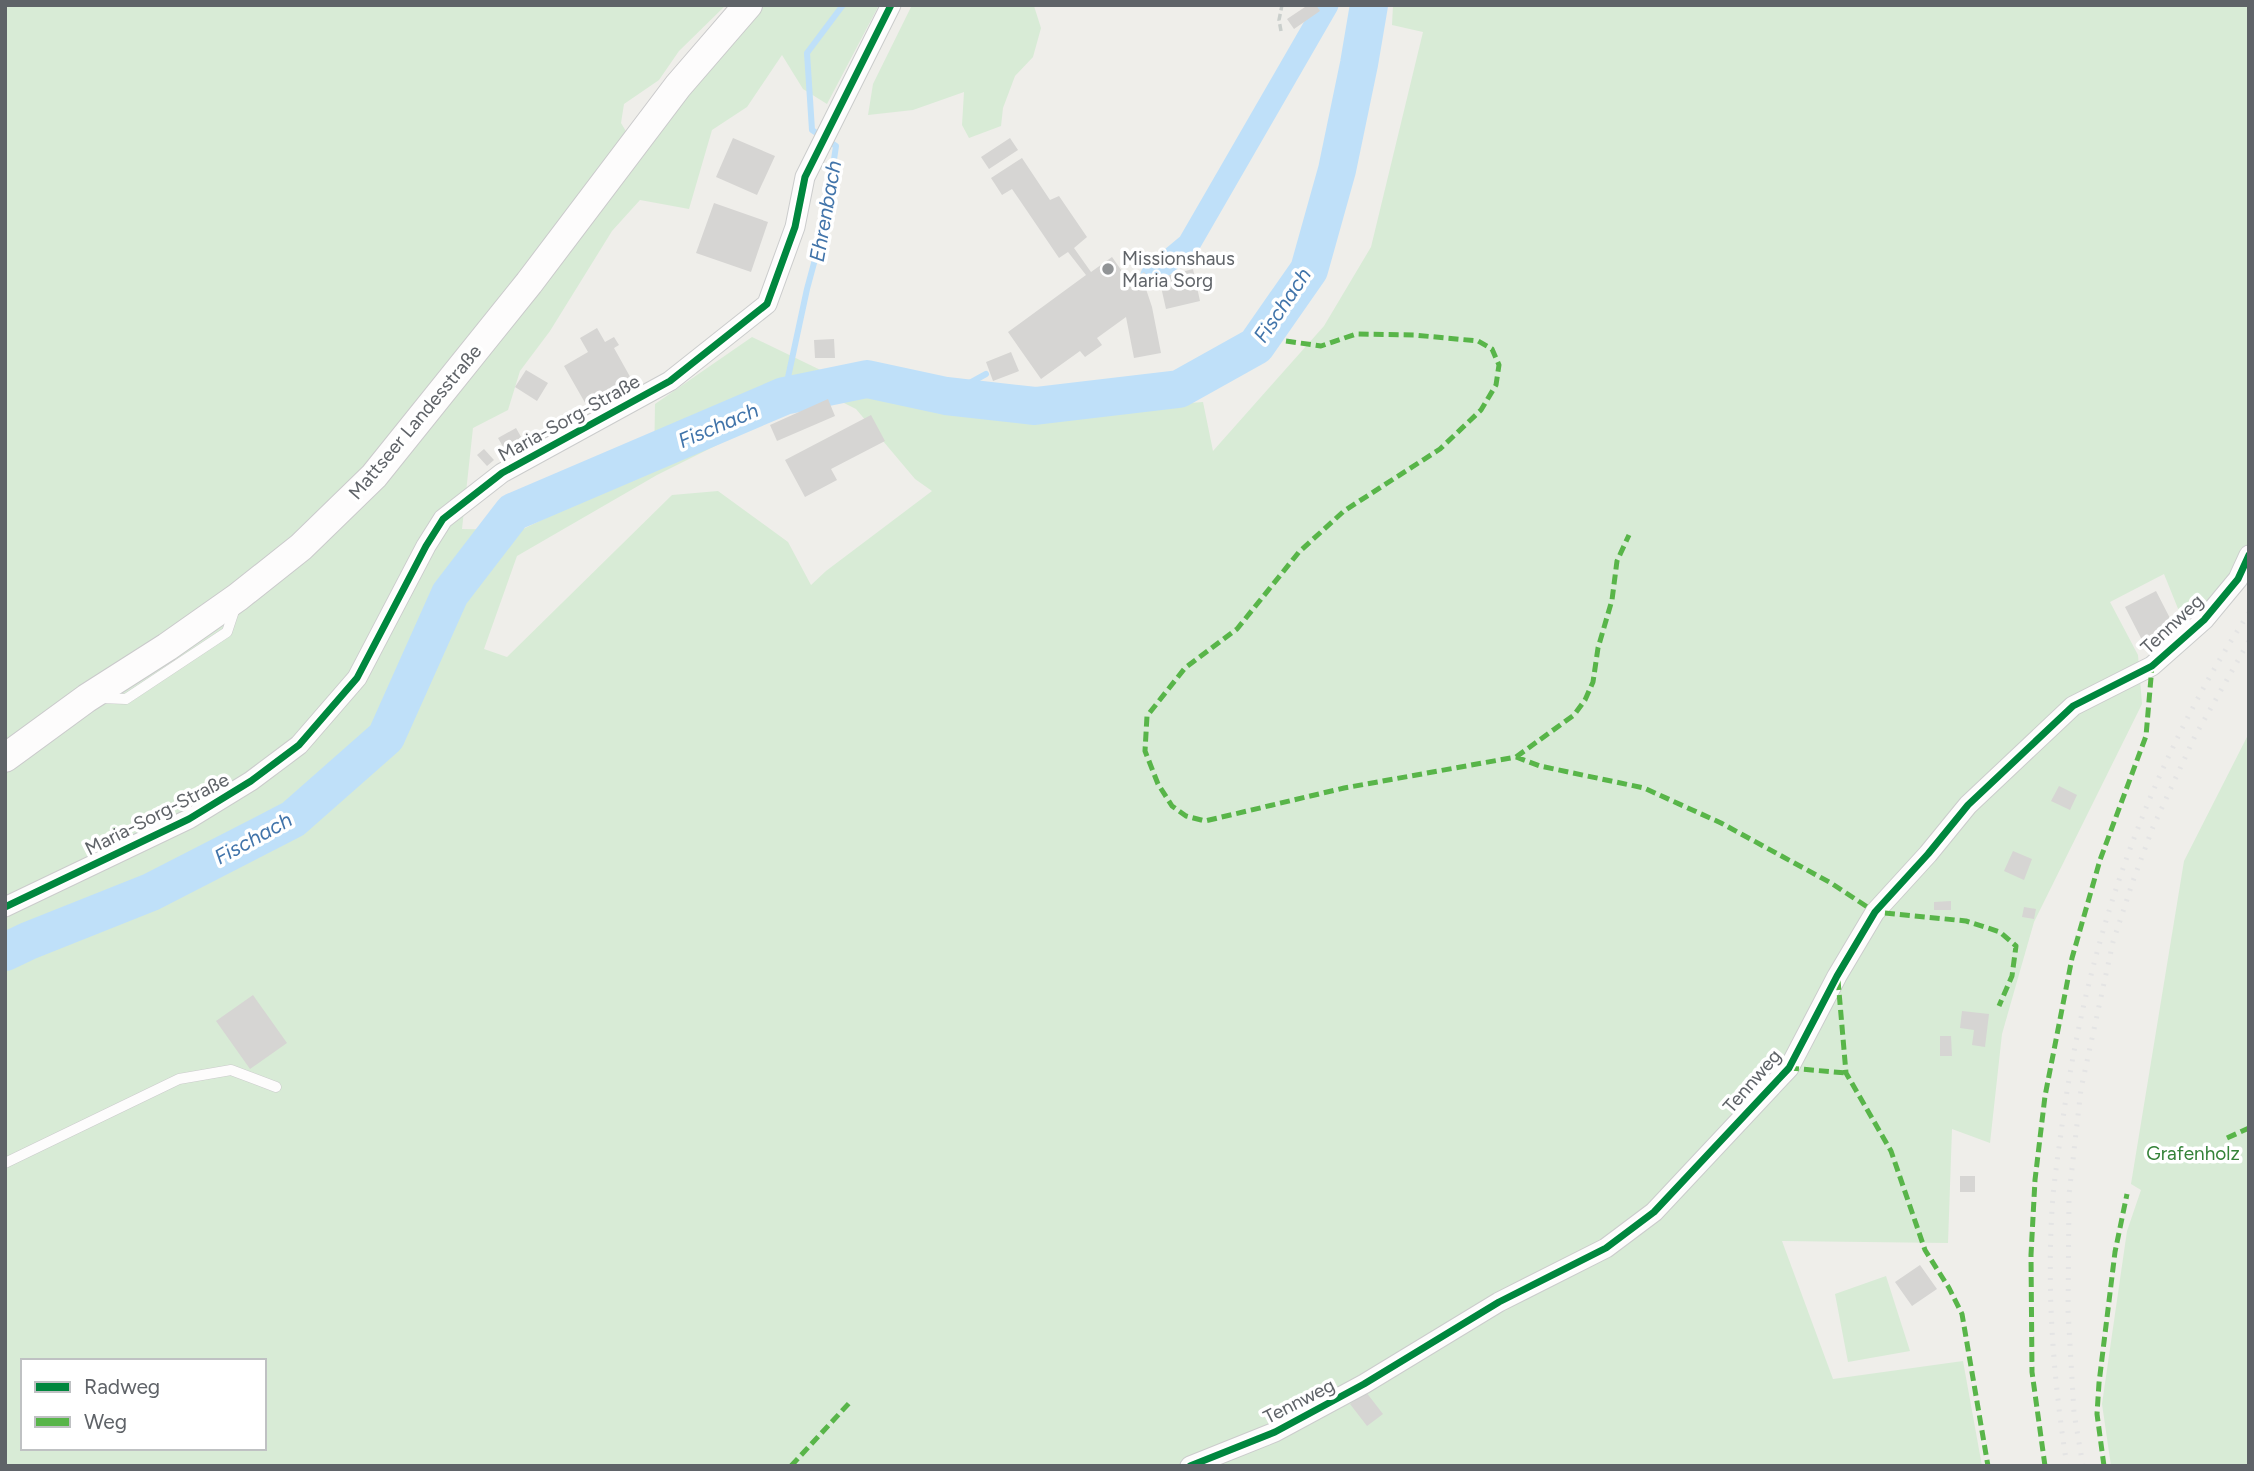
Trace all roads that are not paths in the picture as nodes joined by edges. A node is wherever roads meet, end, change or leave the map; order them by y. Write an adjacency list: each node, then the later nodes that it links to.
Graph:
1 (748, 5): 4 (main road, Mattseer Landesstraße)
2 (891, 5): 5 (street, Maria-Sorg-Straße)
3 (2249, 555): 8 (street, Tennweg)
4 (5, 758)
5 (5, 907)
6 (276, 1087): 7 (lane)
7 (5, 1163)
8 (1190, 1466)

